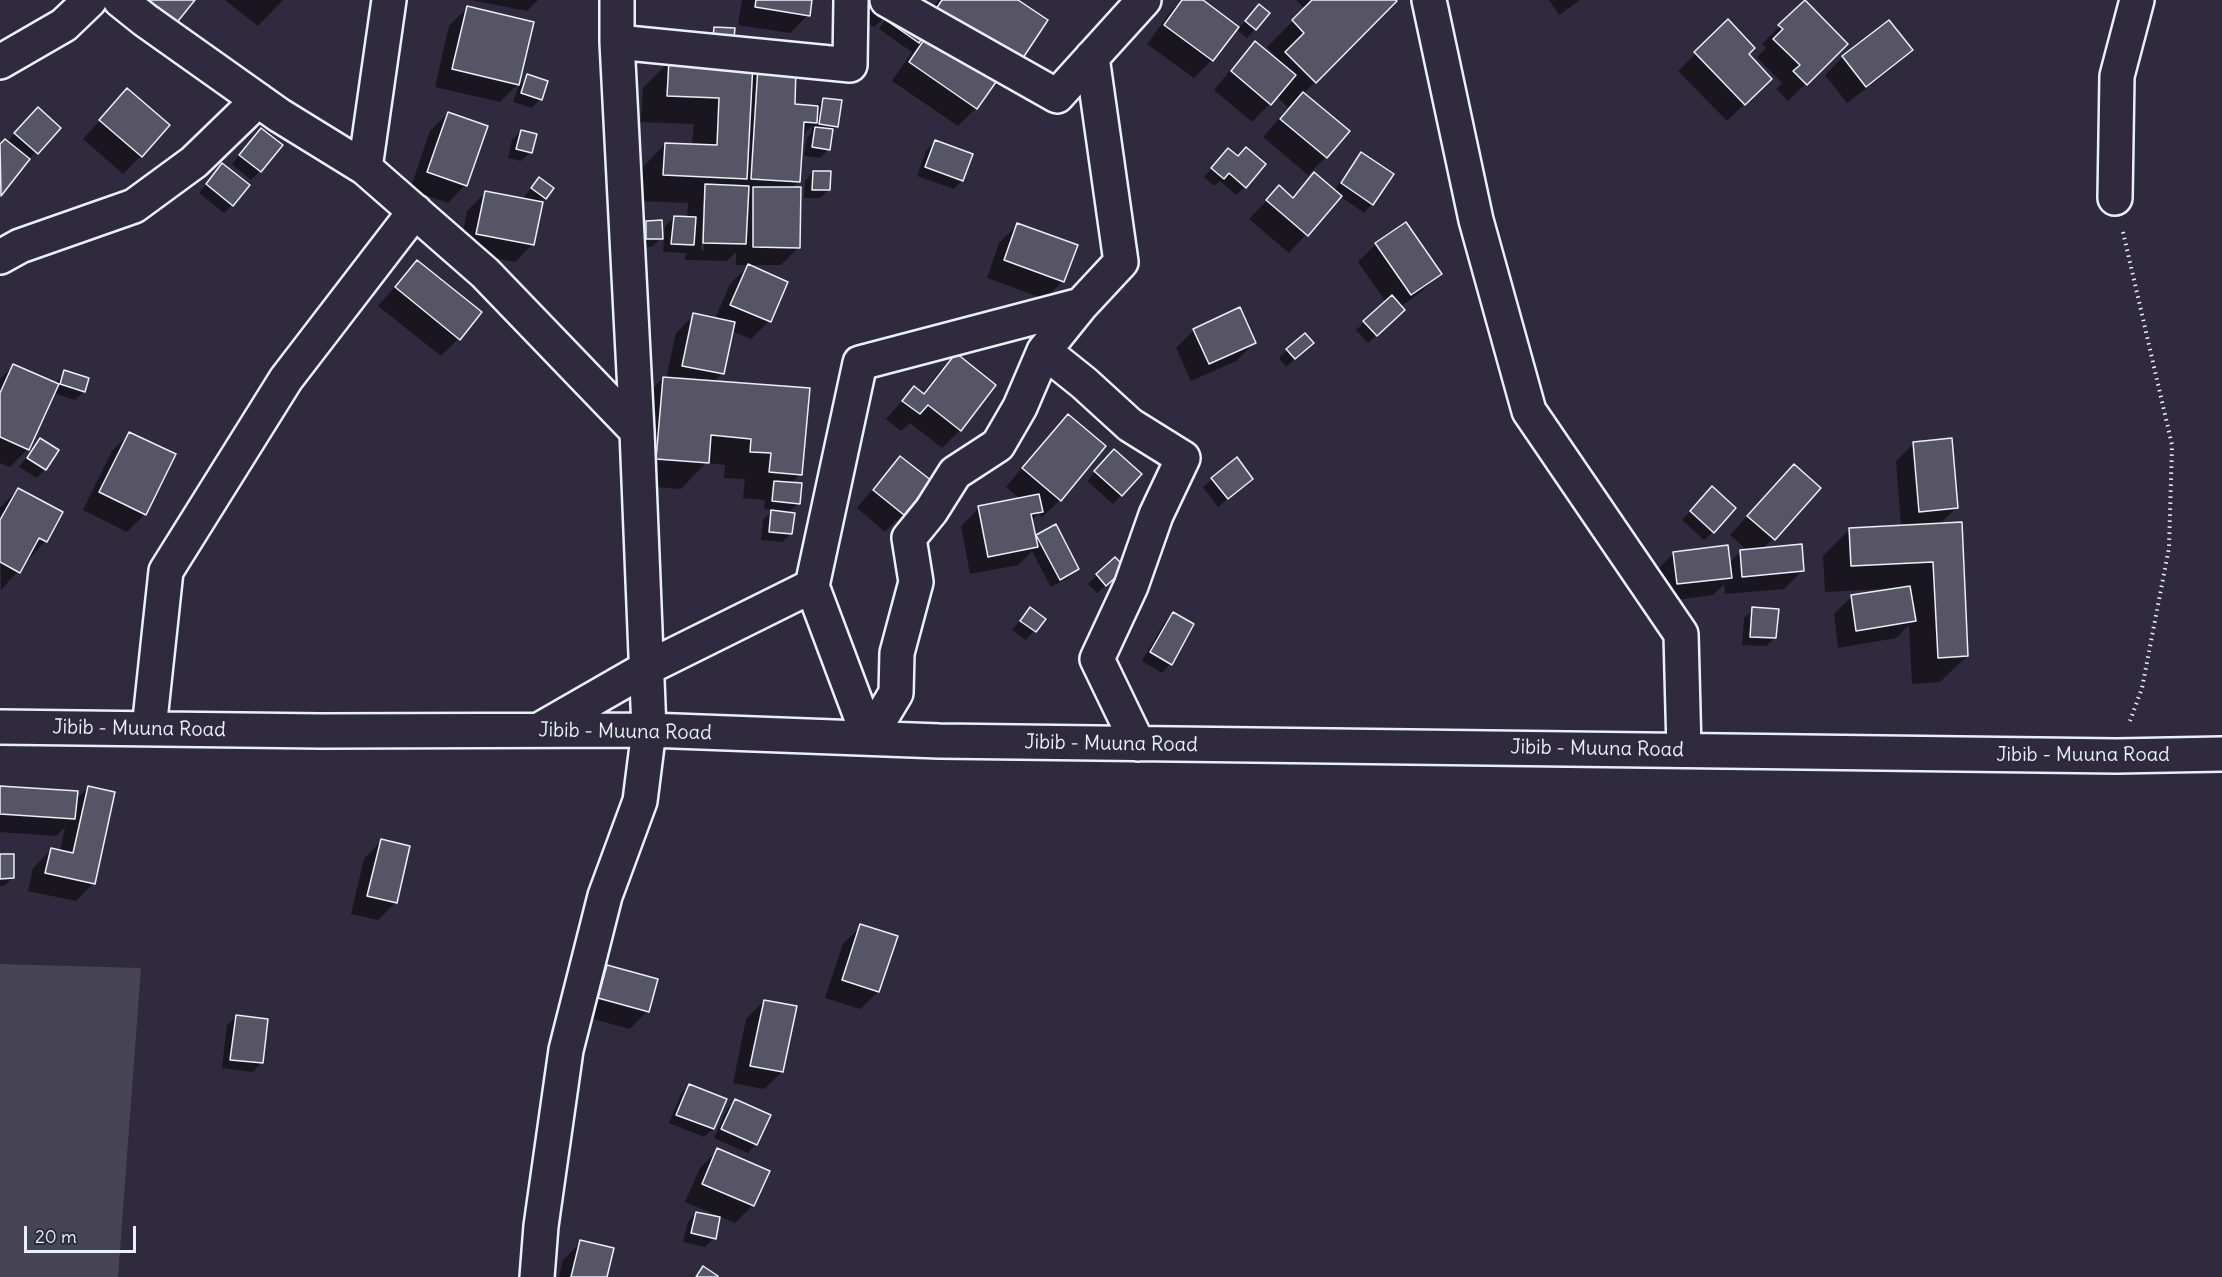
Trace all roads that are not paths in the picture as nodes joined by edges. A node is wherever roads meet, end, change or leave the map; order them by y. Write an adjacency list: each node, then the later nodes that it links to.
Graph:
1 (90, 0): 12 (street)
2 (120, 0): 13 (street)
3 (389, 0): 14 (street)
4 (617, 0): 10 (street)
5 (851, 0): 10 (street)
6 (888, 0): 11 (street)
7 (1144, 0): 11 (street)
8 (1430, 0): 29 (street)
9 (2137, 0): 15 (street)
10 (617, 42): 20 (street)
11 (1092, 57): 18 (street)
12 (0, 62)
13 (258, 100): 14 (street); 17 (street)
14 (364, 168): 16 (street)
15 (2115, 198)
16 (415, 212): 20 (street); 24 (street)
17 (0, 257)
18 (1081, 305): 19 (street); 21 (street)
19 (1044, 351): 27 (street); 28 (street)
20 (637, 431): 22 (street)
21 (812, 586): 22 (street); 27 (street)
22 (647, 668): 25 (street); 26 (street)
23 (0, 727): 24 (street, Jibib - Muuna Road)
24 (149, 729): 26 (street, Jibib - Muuna Road)
25 (649, 730): 26 (street, Jibib - Muuna Road); 27 (street, Jibib - Muuna Road); 31 (street)
26 (539, 731)
27 (869, 738): 28 (street, Jibib - Muuna Road)
28 (1138, 744): 29 (street, Jibib - Muuna Road)
29 (1684, 750): 30 (street, Jibib - Muuna Road)
30 (2222, 754)
31 (537, 1277)

